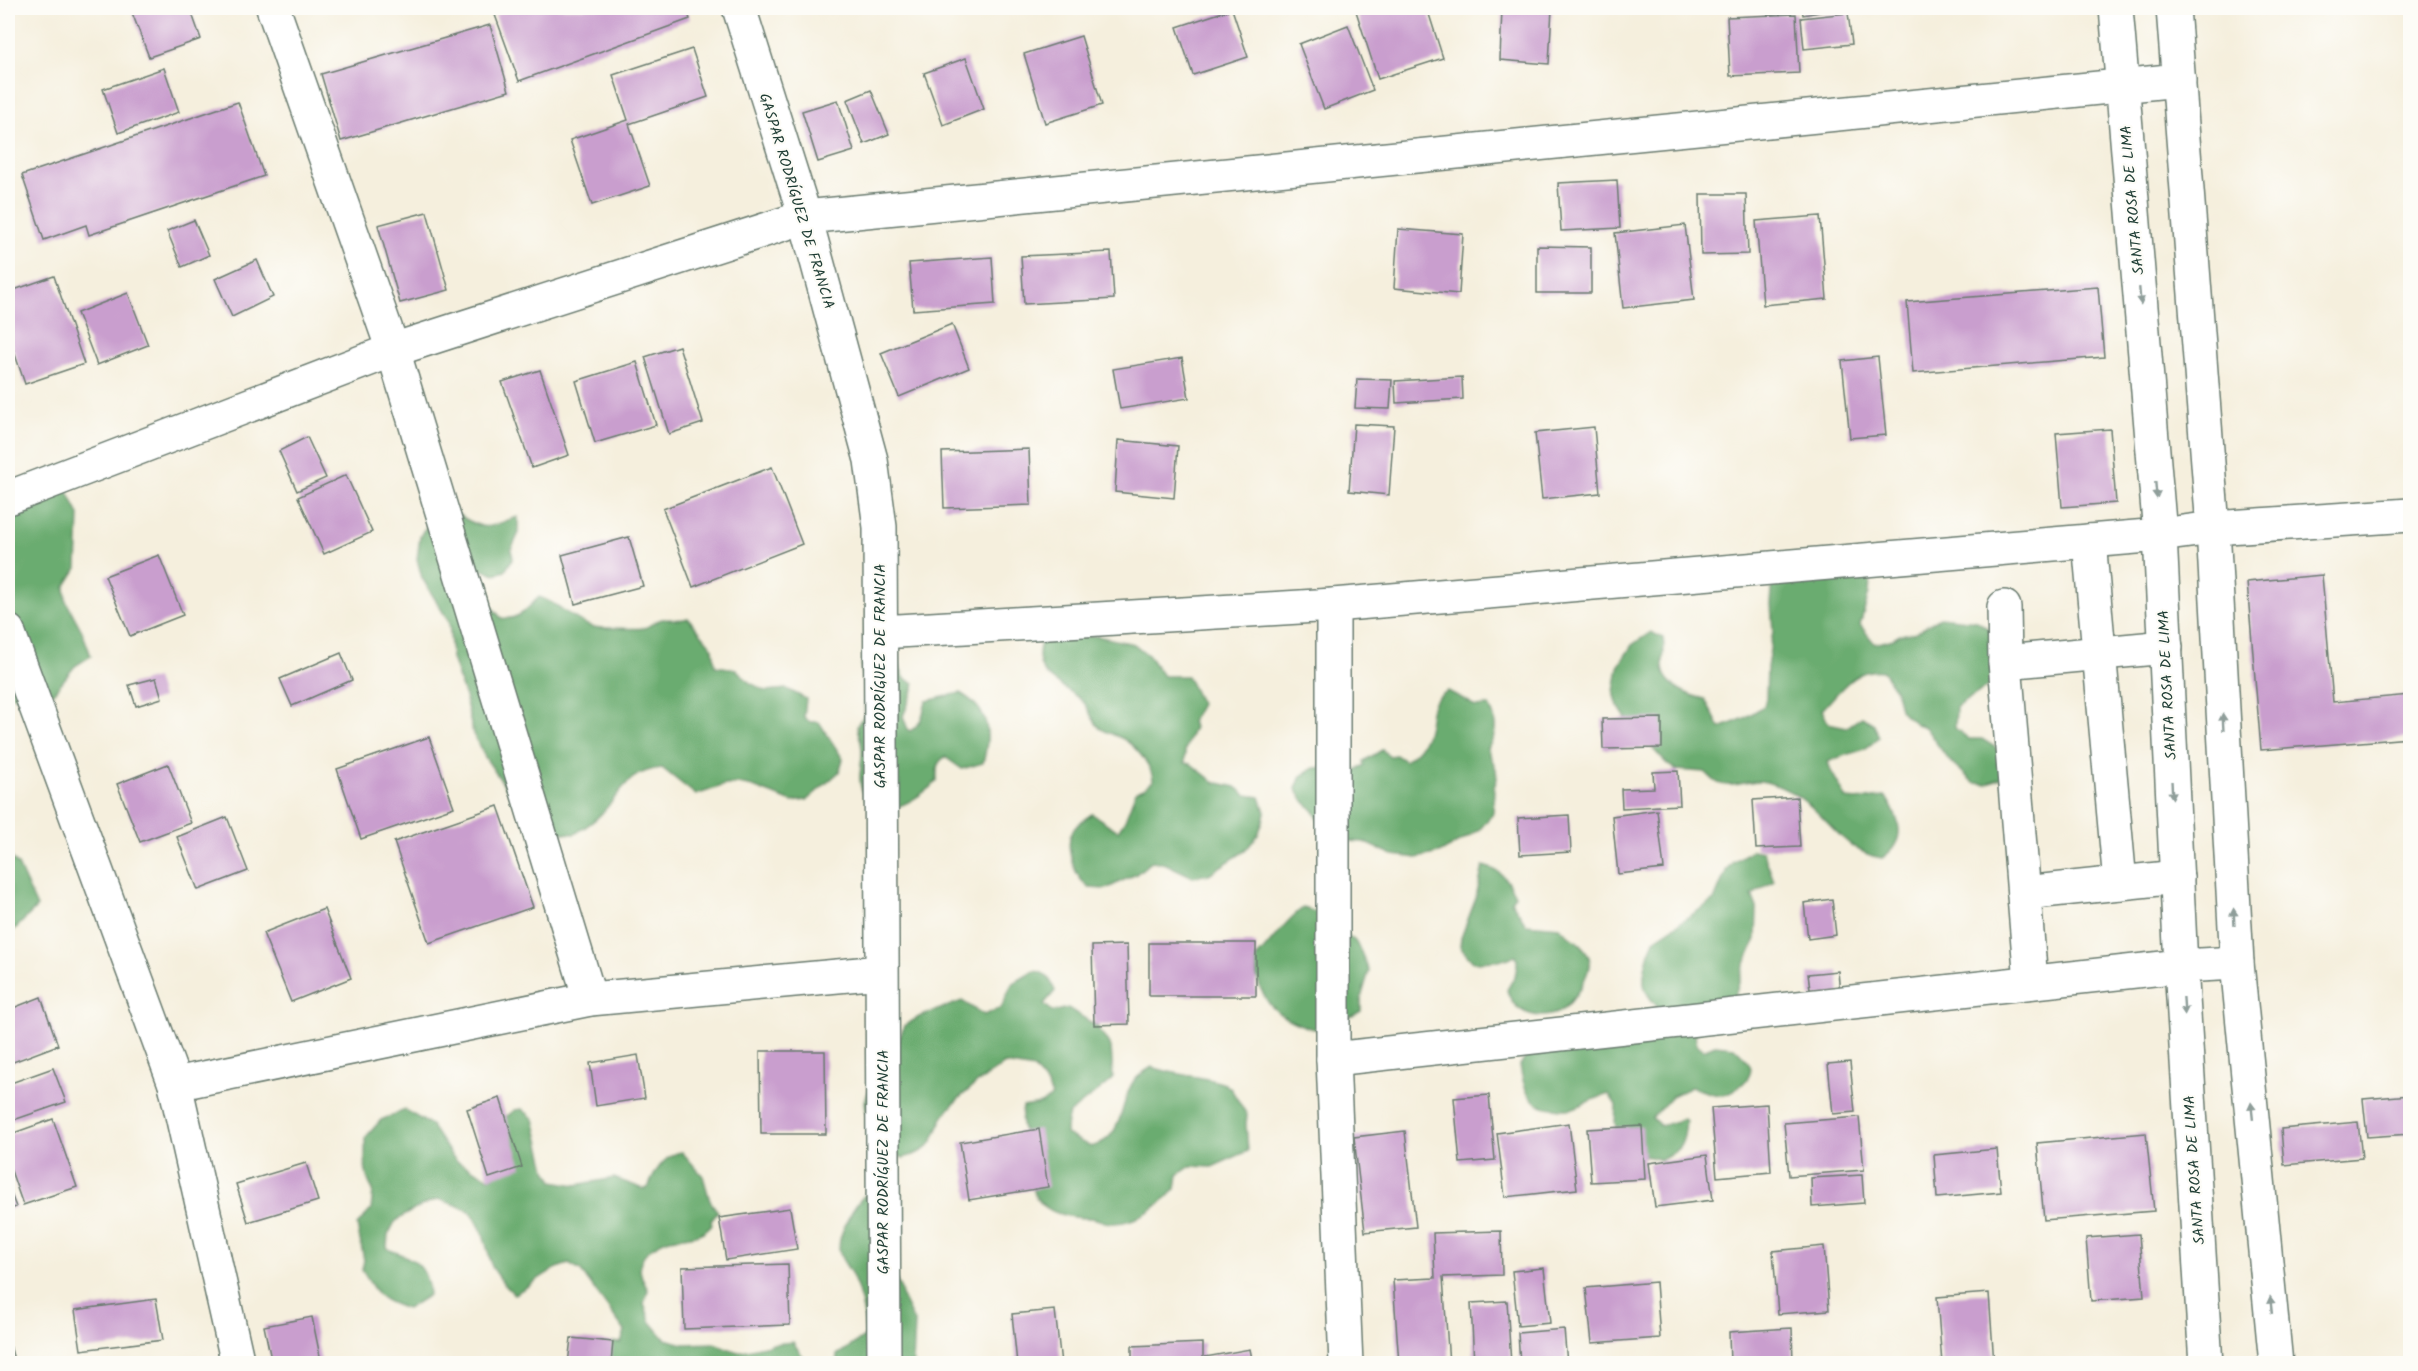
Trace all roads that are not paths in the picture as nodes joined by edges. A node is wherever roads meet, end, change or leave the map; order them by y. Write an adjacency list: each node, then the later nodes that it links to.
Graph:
1 (273, 8): 8 (street)
2 (739, 8): 7 (street, GASPAR RODRÍGUEZ DE FRANCIA)
3 (2116, 8): 6 (street, SANTA ROSA DE LIMA)
4 (2173, 8): 5 (street)
5 (2179, 80): 6 (street); 11 (street)
6 (2122, 87): 7 (street); 12 (street, SANTA ROSA DE LIMA, one-way to 12)
7 (805, 217): 8 (street); 17 (street, GASPAR RODRÍGUEZ DE FRANCIA)
8 (393, 350): 9 (street); 28 (street)
9 (8, 498)
10 (2410, 515): 11 (street)
11 (2213, 528): 12 (street); 24 (street, one-way to 11)
12 (2160, 535): 13 (street); 18 (street, SANTA ROSA DE LIMA)
13 (2089, 541): 14 (street); 19 (street)
14 (1333, 604): 17 (street); 29 (street)
15 (2004, 607): 20 (street)
16 (8, 631): 30 (street)
17 (880, 632): 26 (street, GASPAR RODRÍGUEZ DE FRANCIA)
18 (2166, 647): 19 (street); 21 (street, SANTA ROSA DE LIMA, one-way to 21)
19 (2099, 652): 20 (street); 22 (street)
20 (2005, 662): 23 (street)
21 (2177, 877): 22 (street); 25 (street, SANTA ROSA DE LIMA)
22 (2120, 883): 23 (street)
23 (2024, 892): 27 (street)
24 (2237, 963): 25 (street); 35 (street, one-way to 24)
25 (2181, 966): 27 (street); 34 (street, SANTA ROSA DE LIMA, one-way to 34)
26 (881, 972): 28 (street); 32 (street, GASPAR RODRÍGUEZ DE FRANCIA)
27 (2031, 982): 29 (street)
28 (590, 999): 30 (street)
29 (1333, 1059): 33 (street)
30 (175, 1084): 31 (street)
31 (238, 1364)
32 (884, 1364)
33 (1346, 1364)
34 (2206, 1364)
35 (2276, 1364)

